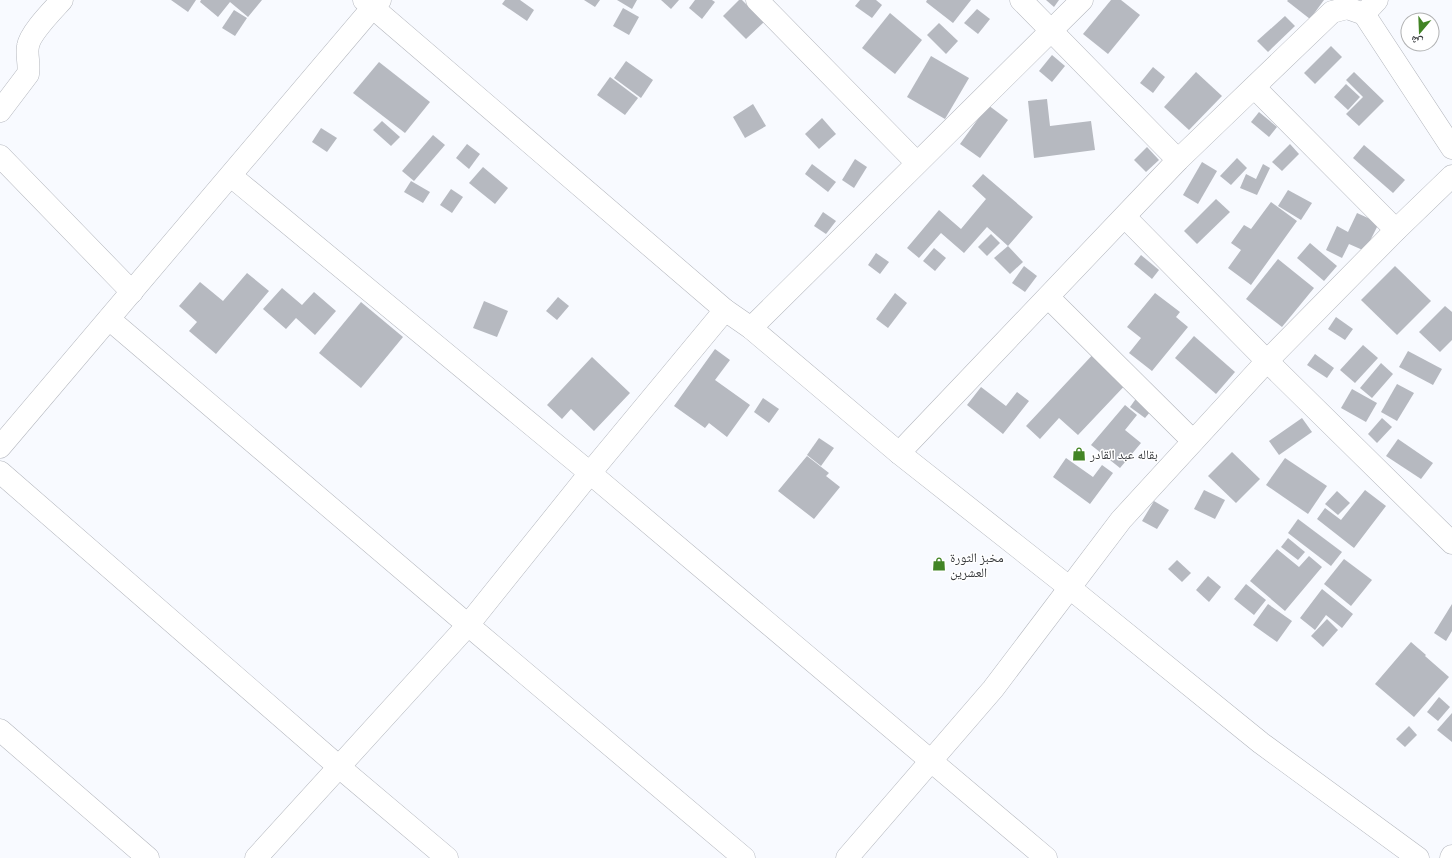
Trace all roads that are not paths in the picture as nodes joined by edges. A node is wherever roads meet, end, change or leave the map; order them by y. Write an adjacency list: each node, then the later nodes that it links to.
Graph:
1 (62, 0): 9 (street)
2 (757, 0): 13 (street)
3 (1021, 0): 7 (street)
4 (1082, 0): 7 (street)
5 (372, 2): 14 (street); 20 (street)
6 (1371, 7): 8 (street); 10 (street)
7 (1051, 31): 12 (street); 13 (street)
8 (1256, 88): 12 (street); 17 (street)
9 (0, 111)
10 (1452, 148)
11 (0, 156): 18 (street)
12 (1178, 160): 16 (street)
13 (917, 163): 22 (street)
14 (231, 176): 18 (street); 28 (street)
15 (1452, 176): 17 (street)
16 (1125, 217): 19 (street); 23 (street)
17 (1396, 230): 23 (street)
18 (132, 292): 21 (street)
19 (1048, 297): 24 (street); 26 (street)
20 (725, 310): 22 (street); 28 (street)
21 (109, 318): 25 (street); 31 (street)
22 (751, 328): 26 (street)
23 (1267, 361): 24 (street); 29 (street)
24 (1193, 441): 30 (street)
25 (0, 447)
26 (899, 453): 30 (street)
27 (0, 472): 34 (street)
28 (590, 473): 31 (street); 33 (street)
29 (1452, 543)
30 (1070, 588): 33 (street); 41 (street)
31 (468, 625): 34 (street); 38 (street)
32 (0, 730): 35 (street)
33 (931, 761): 39 (street); 40 (street)
34 (338, 766): 36 (street); 37 (street)
35 (148, 858)
36 (256, 858)
37 (447, 858)
38 (744, 858)
39 (848, 858)
40 (1046, 858)
41 (1418, 858)

